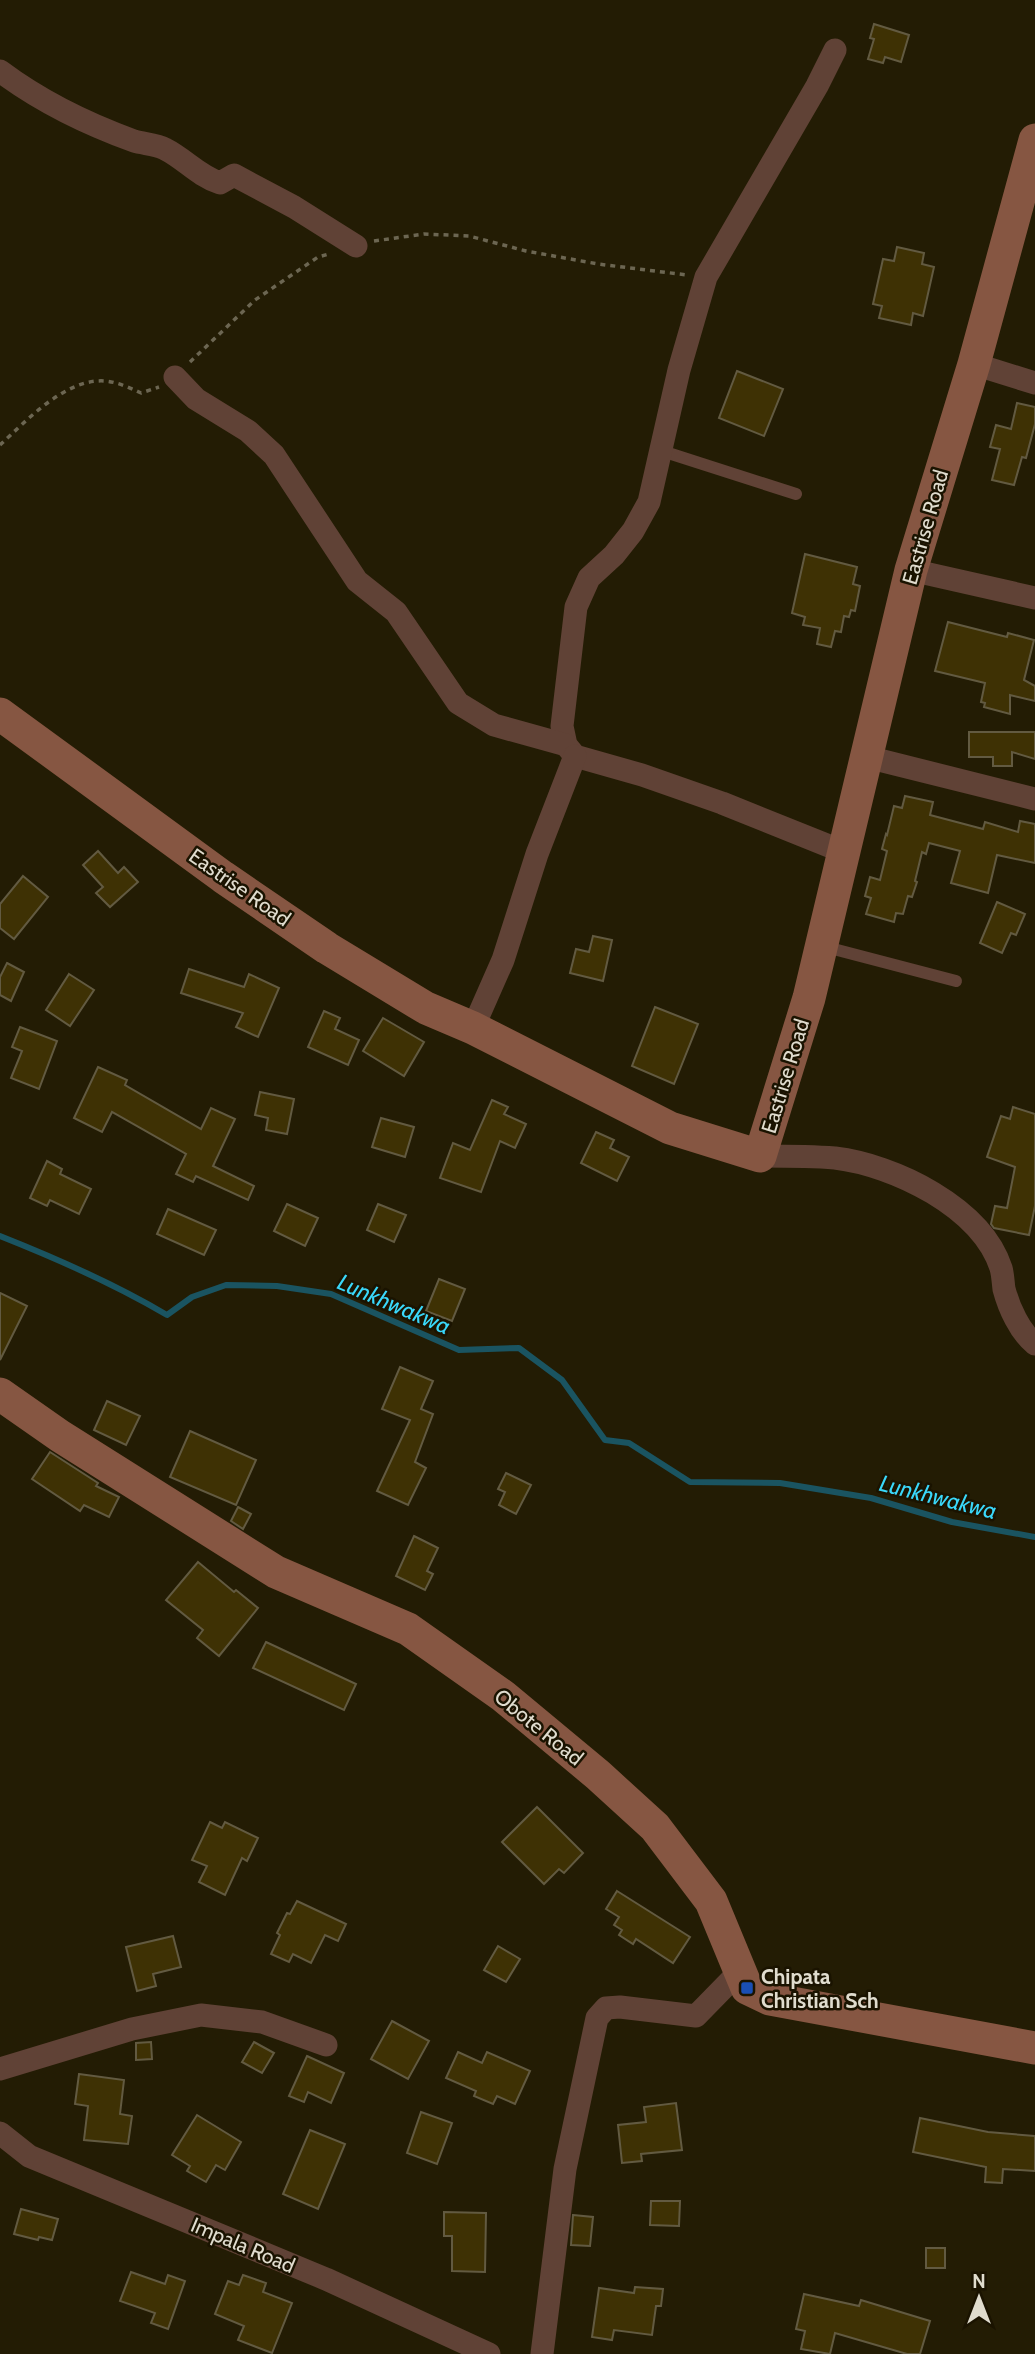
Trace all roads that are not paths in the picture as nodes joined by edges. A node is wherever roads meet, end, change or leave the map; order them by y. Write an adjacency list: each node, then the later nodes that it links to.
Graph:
1 (835, 50): 8 (street)
2 (0, 71): 4 (street)
3 (1033, 156): 5 (street, Eastrise Road)
4 (356, 246)
5 (974, 363): 7 (street); 10 (street, Eastrise Road)
6 (174, 377): 13 (street)
7 (1035, 383)
8 (662, 451): 9 (lane); 13 (street)
9 (796, 494)
10 (911, 570): 11 (street); 14 (street, Eastrise Road)
11 (1035, 597)
12 (0, 713): 19 (street, Eastrise Road)
13 (570, 750): 16 (street); 19 (street)
14 (867, 757): 15 (street); 16 (street, Eastrise Road)
15 (1035, 799)
16 (844, 852): 17 (street, Eastrise Road)
17 (822, 946): 18 (lane); 20 (street, Eastrise Road)
18 (956, 981)
19 (473, 1028): 20 (street, Eastrise Road)
20 (760, 1156): 21 (street)
21 (1035, 1344)
22 (0, 1394): 23 (street, Obote Road)
23 (739, 1972): 25 (street, Obote Road); 29 (street)
24 (326, 2045): 26 (street)
25 (1035, 2048)
26 (0, 2069)
27 (0, 2133): 28 (street, Impala Road)
28 (489, 2354)
29 (542, 2354)

